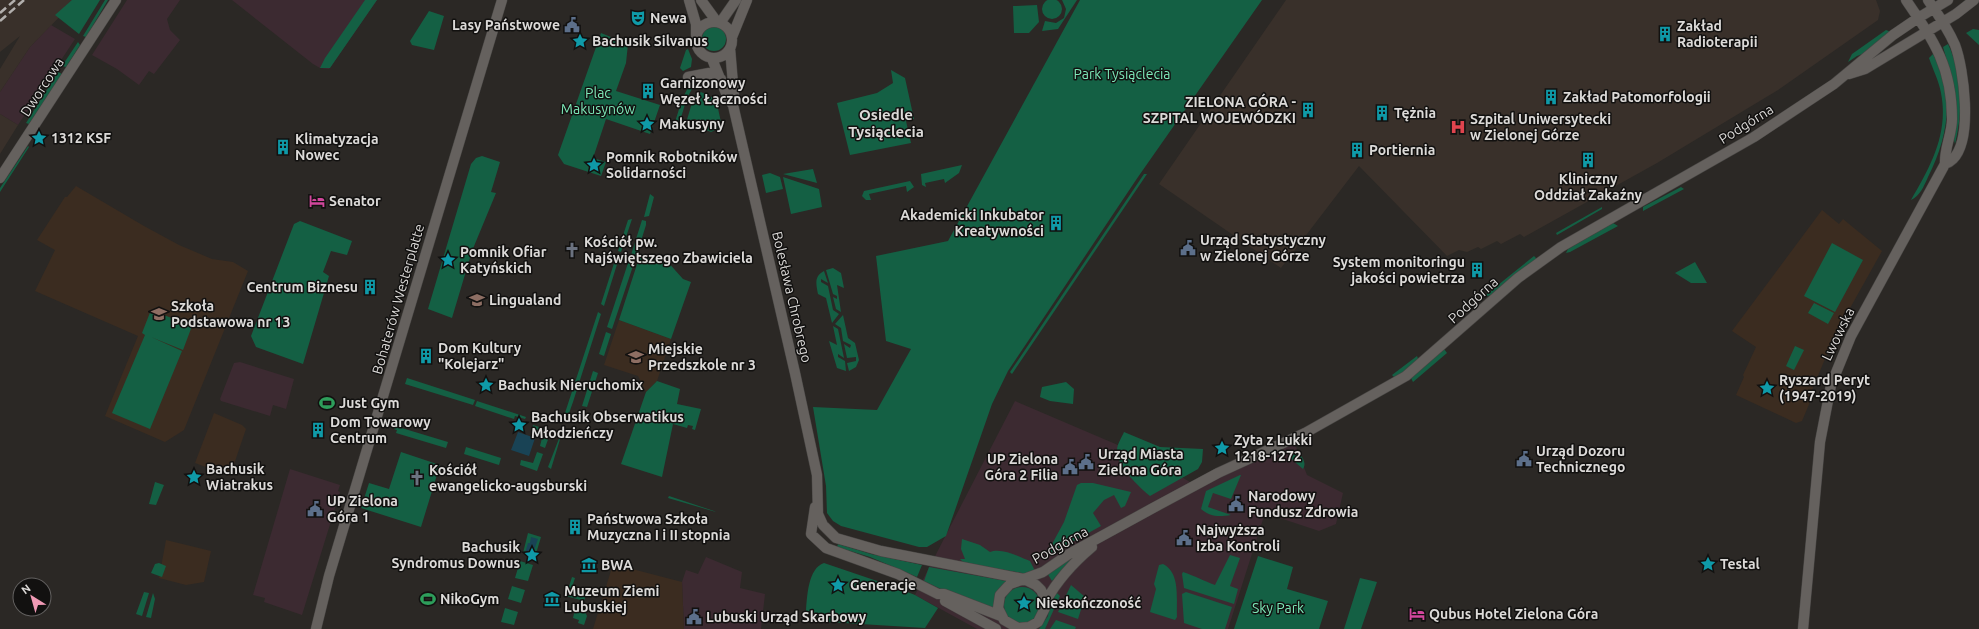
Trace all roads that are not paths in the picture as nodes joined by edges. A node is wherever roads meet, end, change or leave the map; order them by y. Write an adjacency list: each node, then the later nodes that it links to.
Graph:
1 (113, 0): 13 (street, Dworcowa)
2 (116, 0): 13 (street, Dworcowa)
3 (502, 0): 36 (street, Bohaterów Westerplatte)
4 (689, 0): 18 (street)
5 (701, 0): 16 (street)
6 (736, 0): 16 (street)
7 (747, 0): 19 (street)
8 (1906, 0): 14 (street, Lwowska)
9 (1928, 0): 12 (street, Lwowska)
10 (1948, 0): 12 (street, Podgórna)
11 (1974, 0): 15 (street, Podgórna)
12 (1935, 9): 14 (street, Podgórna); 15 (street, Lwowska)
13 (108, 11): 27 (street, Dworcowa)
14 (1918, 18): 17 (street, Lwowska); 22 (street, Podgórna)
15 (1943, 21): 17 (street, Podgórna); 26 (street, Lwowska)
16 (719, 23): 18 (street); 19 (street)
17 (1928, 30): 22 (street, Podgórna); 26 (street, Lwowska)
18 (696, 36): 21 (street)
19 (732, 37): 20 (street)
20 (730, 48): 21 (street); 25 (street, Bolesława Chrobrego)
21 (712, 59): 24 (street, Bolesława Chrobrego)
22 (1848, 74): 29 (street, Podgórna)
23 (688, 77): 24 (street)
24 (721, 79): 25 (street, Bolesława Chrobrego)
25 (733, 105): 28 (street, Bolesława Chrobrego)
26 (1945, 164): 38 (street, Lwowska)
27 (0, 178)
28 (817, 496): 30 (street, Bolesława Chrobrego); 31 (street, Bolesława Chrobrego)
29 (1109, 534): 30 (street, Podgórna); 32 (street, Podgórna)
30 (1024, 579): 32 (street); 33 (street)
31 (938, 594): 33 (street); 37 (street)
32 (1046, 601): 34 (street)
33 (1001, 616): 35 (street)
34 (1037, 625): 35 (street)
35 (1015, 628)
36 (316, 629)
37 (996, 629)
38 (1803, 629)

